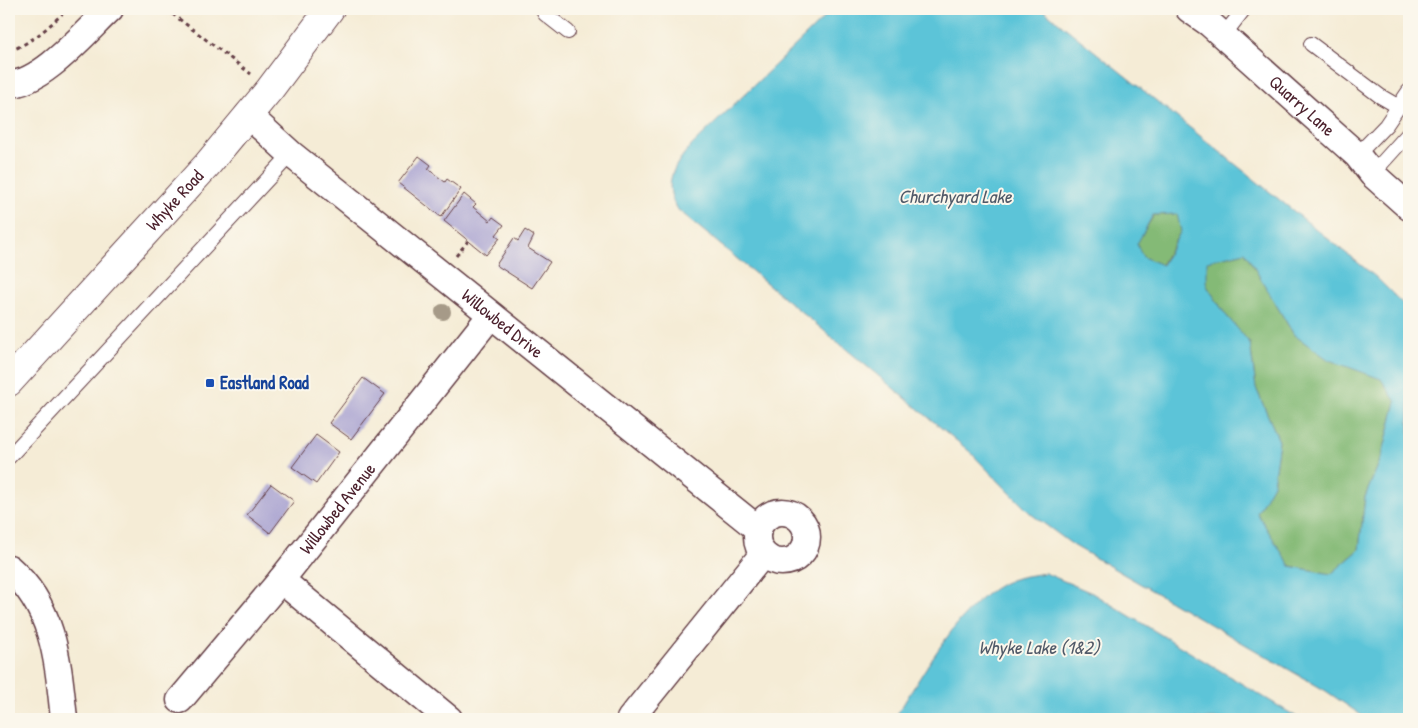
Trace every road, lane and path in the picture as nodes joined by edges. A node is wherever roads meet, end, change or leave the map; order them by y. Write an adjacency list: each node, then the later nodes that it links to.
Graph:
1 (67, 9): 11 (path)
2 (110, 9): 12 (street)
3 (166, 9): 13 (path)
4 (330, 9): 13 (main road, Whyke Road)
5 (542, 9): 8 (lane)
6 (1190, 9): 9 (street, Quarry Lane)
7 (1244, 9): 9 (lane)
8 (568, 32)
9 (1223, 36): 19 (street, Quarry Lane)
10 (1311, 44): 15 (lane)
11 (9, 52)
12 (9, 84)
13 (270, 89): 16 (main road, Whyke Road)
14 (1409, 91): 15 (lane)
15 (1398, 107): 19 (lane)
16 (248, 115): 18 (street, Willowbed Drive); 22 (main road, Whyke Road)
17 (1409, 133): 19 (lane)
18 (292, 154): 21 (street, Willowbed Drive); 23 (lane)
19 (1365, 164): 20 (street, Quarry Lane)
20 (1409, 207)
21 (491, 315): 25 (street, Willowbed Avenue); 29 (street, Willowbed Drive)
22 (9, 382)
23 (9, 457)
24 (9, 568): 27 (street)
25 (281, 580): 26 (street, Willowbed Avenue); 28 (street)
26 (180, 700)
27 (64, 719)
28 (449, 719)
29 (630, 719)

